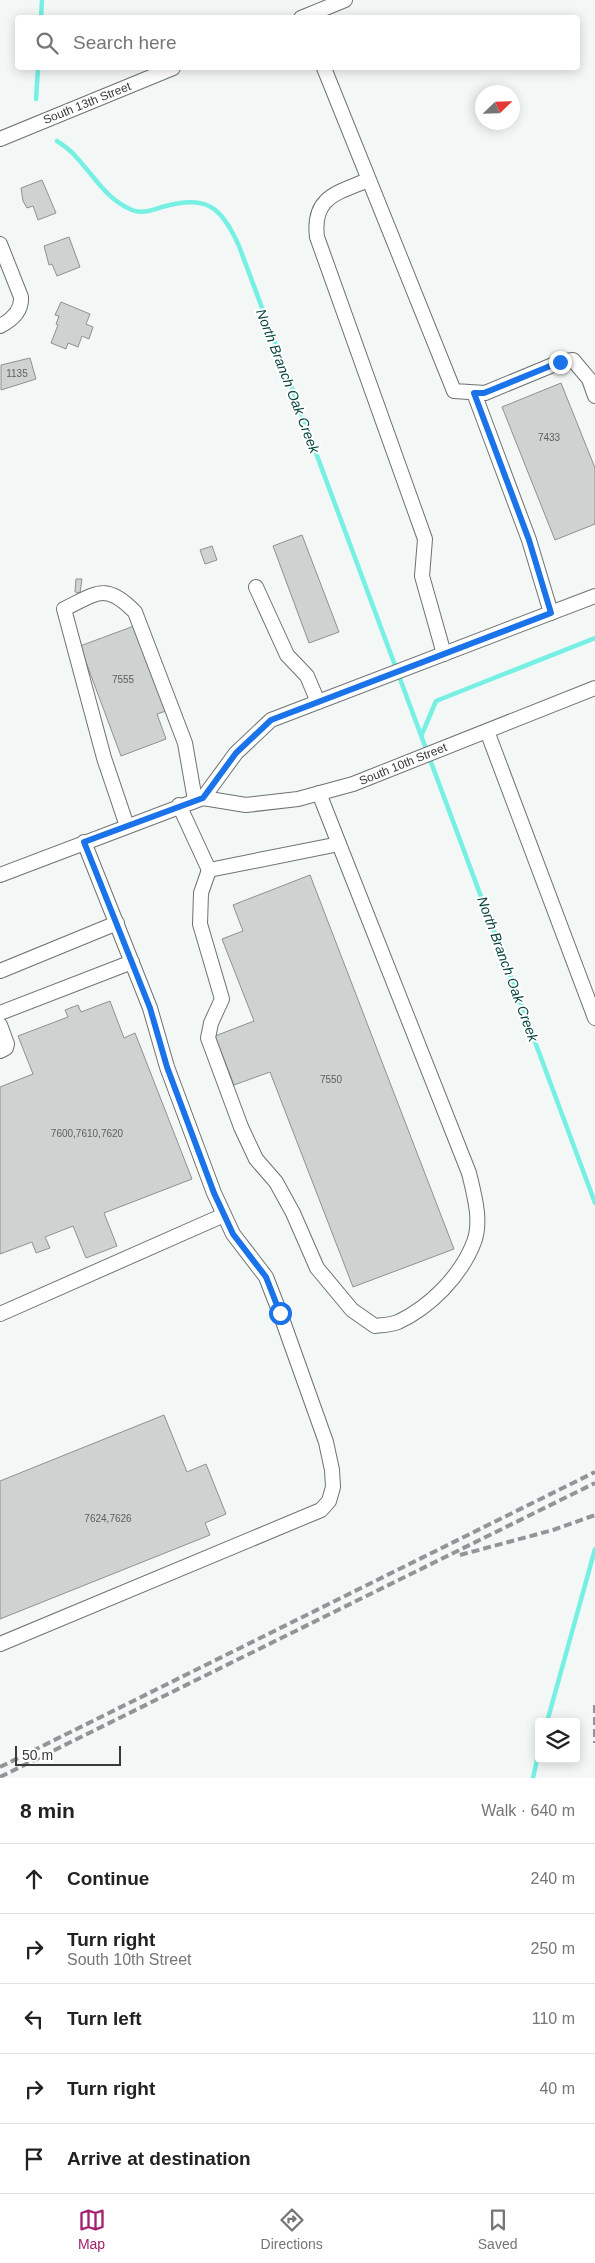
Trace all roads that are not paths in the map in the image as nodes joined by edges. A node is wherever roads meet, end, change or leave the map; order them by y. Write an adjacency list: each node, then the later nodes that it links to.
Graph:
1 (344, 0): 2 (street)
2 (308, 15)
3 (168, 70): 5 (street, South 13th Street)
4 (325, 70): 6 (street)
5 (0, 139)
6 (368, 180): 9 (street); 14 (street)
7 (1, 248): 8 (street)
8 (0, 326)
9 (474, 393): 10 (street); 13 (street)
10 (595, 396)
11 (256, 587): 16 (street)
12 (595, 596): 13 (street)
13 (551, 613): 14 (street)
14 (444, 654): 16 (street)
15 (595, 688): 17 (street, South 10th Street)
16 (318, 702): 19 (street)
17 (487, 731): 18 (street, South 10th Street); 29 (street)
18 (318, 794): 19 (street, South 10th Street); 23 (street)
19 (199, 799): 20 (street, South 10th Street); 21 (street)
20 (179, 805): 21 (street, South 10th Street); 24 (street)
21 (127, 826): 22 (street, South 10th Street)
22 (84, 842): 25 (street, South 10th Street); 26 (street)
23 (339, 844): 24 (street); 24 (street)
24 (209, 870)
25 (0, 875)
26 (117, 923): 27 (street); 28 (street)
27 (132, 962): 30 (street); 34 (street)
28 (0, 971)
29 (592, 999): 31 (street)
30 (0, 1013)
31 (595, 1018)
32 (0, 1025): 33 (street)
33 (0, 1051)
34 (224, 1215): 35 (street); 36 (street)
35 (0, 1314)
36 (0, 1644)

